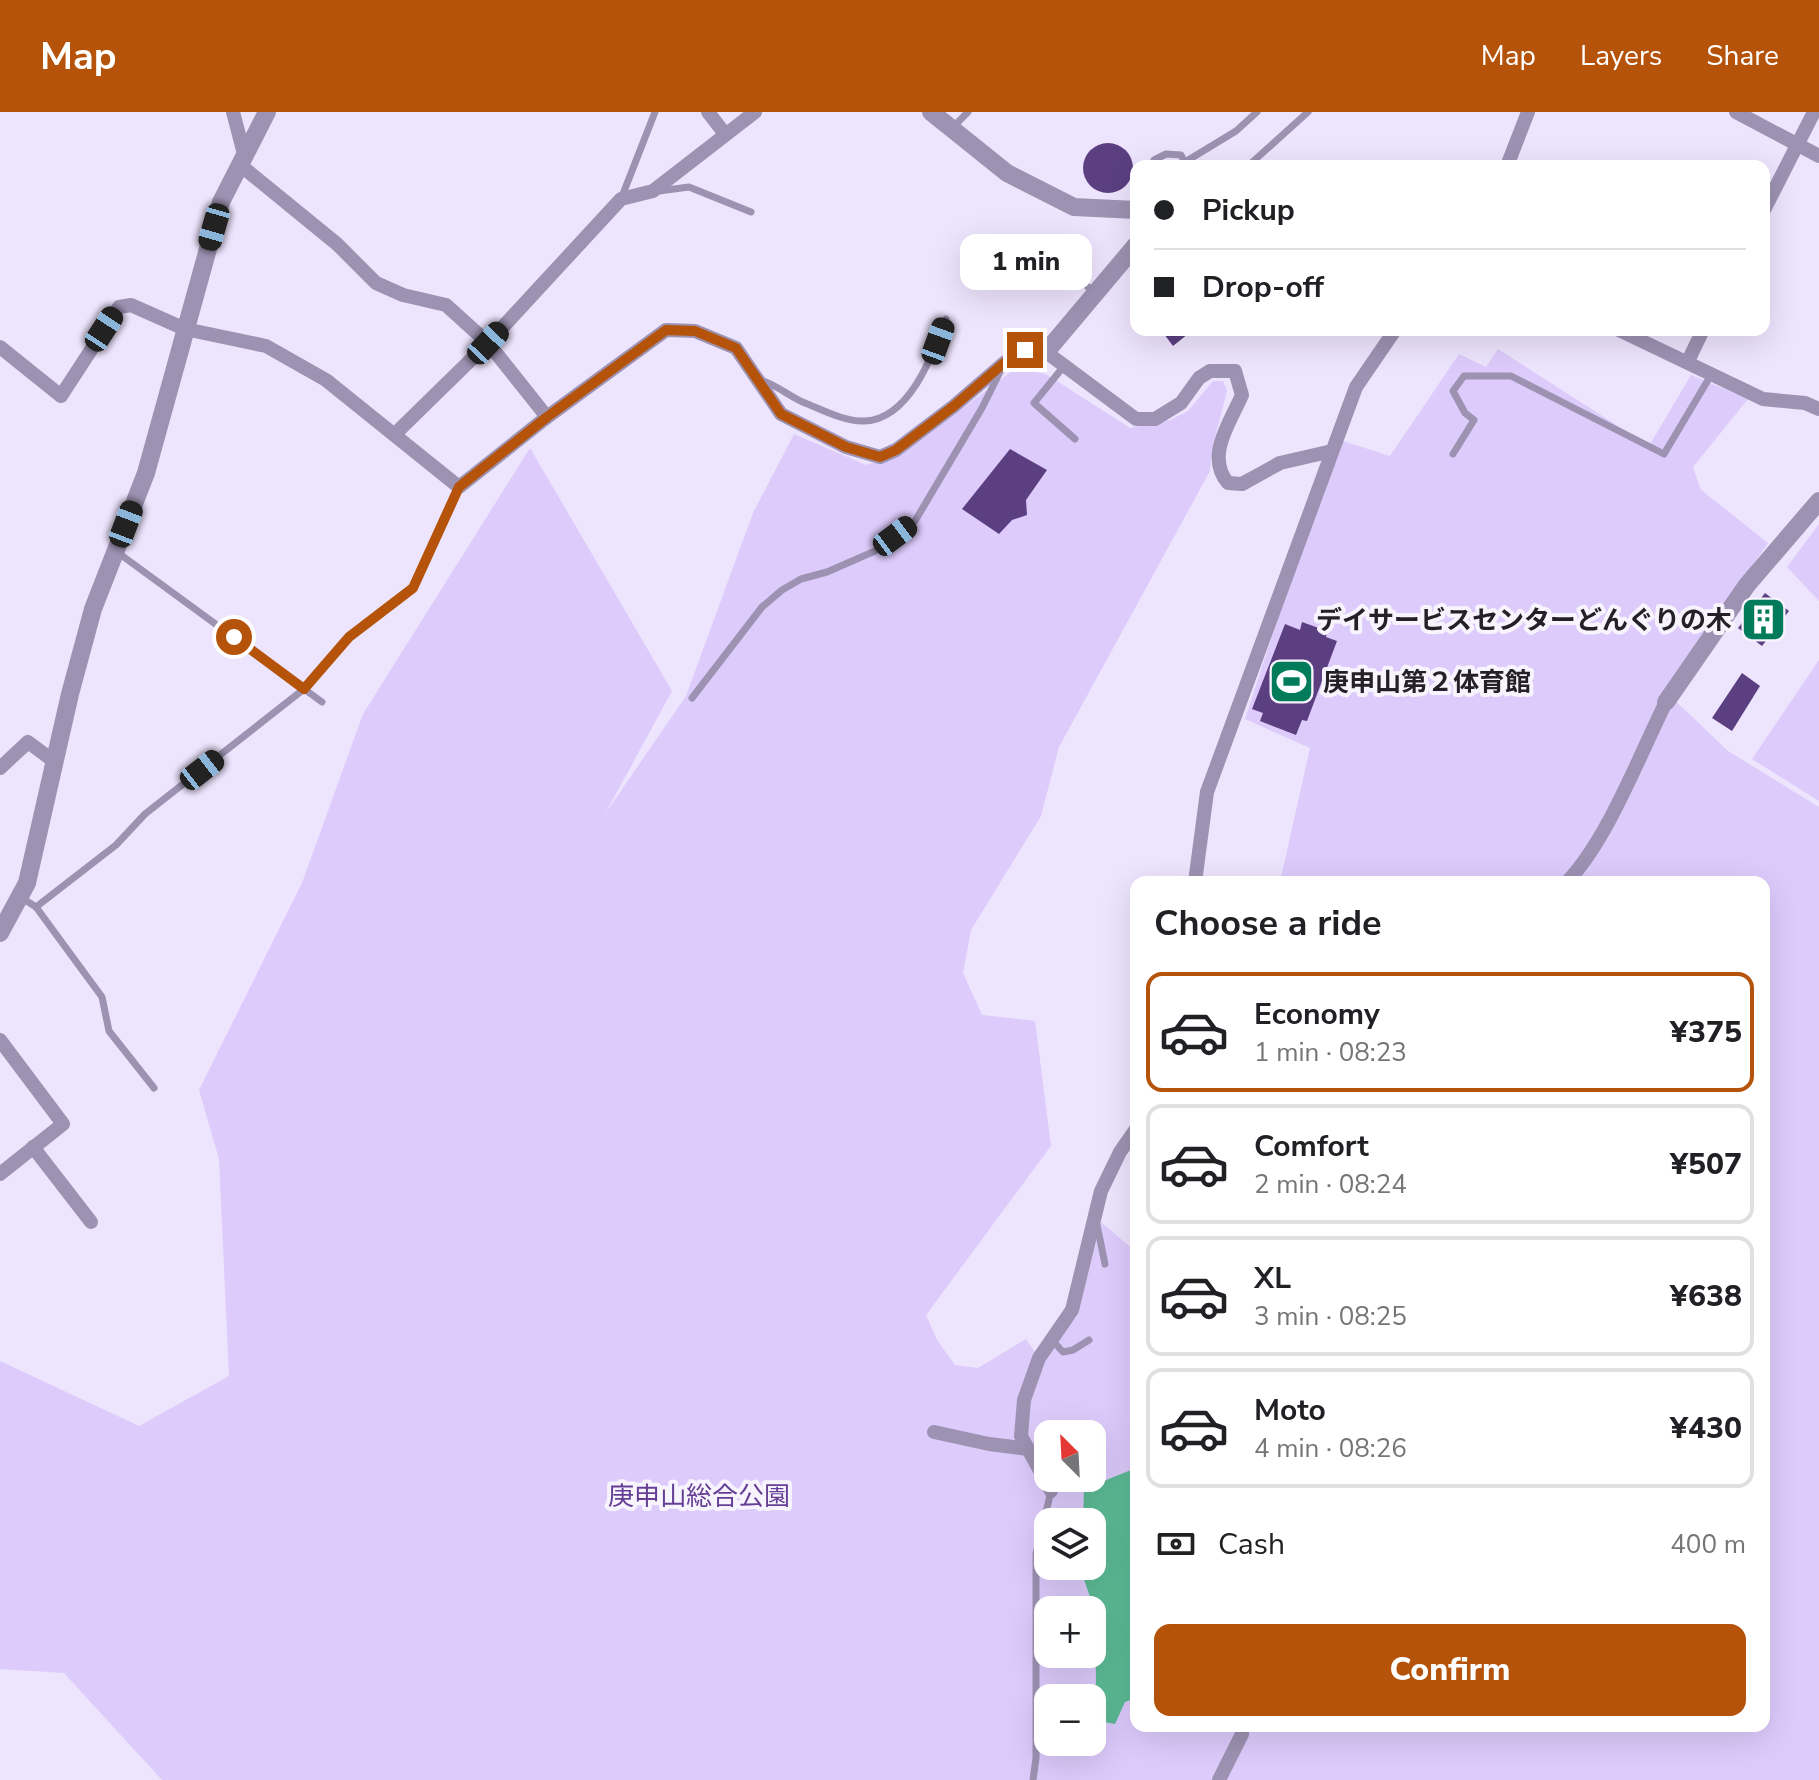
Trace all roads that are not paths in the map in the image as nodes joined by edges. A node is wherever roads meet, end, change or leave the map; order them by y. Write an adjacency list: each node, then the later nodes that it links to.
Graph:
1 (233, 112): 17 (street)
2 (267, 112): 17 (street)
3 (655, 112): 25 (lane)
4 (708, 112): 14 (street)
5 (755, 112): 14 (street)
6 (931, 112): 13 (street)
7 (968, 112): 13 (lane)
8 (1257, 112): 20 (lane)
9 (1308, 112): 21 (lane)
10 (1528, 112): 22 (street)
11 (1736, 112): 15 (street)
12 (1814, 112): 15 (street)
13 (951, 130): 26 (street)
14 (725, 134): 23 (street)
15 (1797, 144): 16 (street); 24 (street)
16 (1819, 156)
17 (241, 159): 32 (street); 36 (street)
18 (1154, 160): 19 (lane)
19 (1184, 160)
20 (1192, 160)
21 (1255, 160)
22 (1509, 160)
23 (653, 191): 25 (street); 27 (lane)
24 (1770, 198)
25 (621, 199): 36 (street)
26 (1130, 210)
27 (751, 212)
28 (1130, 252): 30 (street)
29 (1081, 281): 30 (lane)
30 (1096, 294): 38 (street)
31 (946, 319): 43 (lane)
32 (185, 329): 37 (street); 46 (street); 52 (street)
33 (1391, 336): 48 (street)
34 (1632, 336): 39 (street)
35 (1700, 336): 39 (street)
36 (488, 343): 45 (street); 46 (street)
37 (0, 347)
38 (1046, 352): 40 (street); 41 (street)
39 (1688, 361): 42 (street)
40 (1004, 363): 43 (street); 54 (lane)
41 (1064, 366): 47 (lane); 48 (street)
42 (1713, 373): 44 (street); 49 (lane)
43 (755, 379): 45 (street)
44 (1819, 409)
45 (547, 417): 50 (street)
46 (395, 434): 50 (street)
47 (1075, 439)
48 (1332, 451): 59 (street)
49 (1453, 454)
50 (459, 487): 53 (lane)
51 (1819, 501): 56 (street)
52 (116, 550): 53 (lane); 57 (street)
53 (304, 689): 55 (lane); 61 (lane)
54 (692, 698)
55 (322, 702)
56 (1666, 702): 60 (street)
57 (55, 762): 58 (street); 61 (street)
58 (0, 768)
59 (1196, 876)
60 (1573, 876)
61 (28, 902): 62 (street); 64 (lane)
62 (1, 928)
63 (0, 1040): 66 (street)
64 (154, 1088)
65 (1130, 1138): 68 (street)
66 (33, 1147): 67 (street); 69 (street)
67 (0, 1174)
68 (1095, 1215): 70 (lane); 71 (street)
69 (91, 1222)
70 (1105, 1264)
71 (1052, 1340): 72 (lane); 74 (street)
72 (1089, 1340)
73 (934, 1432): 74 (street)
74 (1029, 1449): 75 (street)
75 (1034, 1459)
76 (1051, 1492): 78 (lane)
77 (1242, 1732): 79 (street)
78 (1033, 1780)
79 (1219, 1780)

